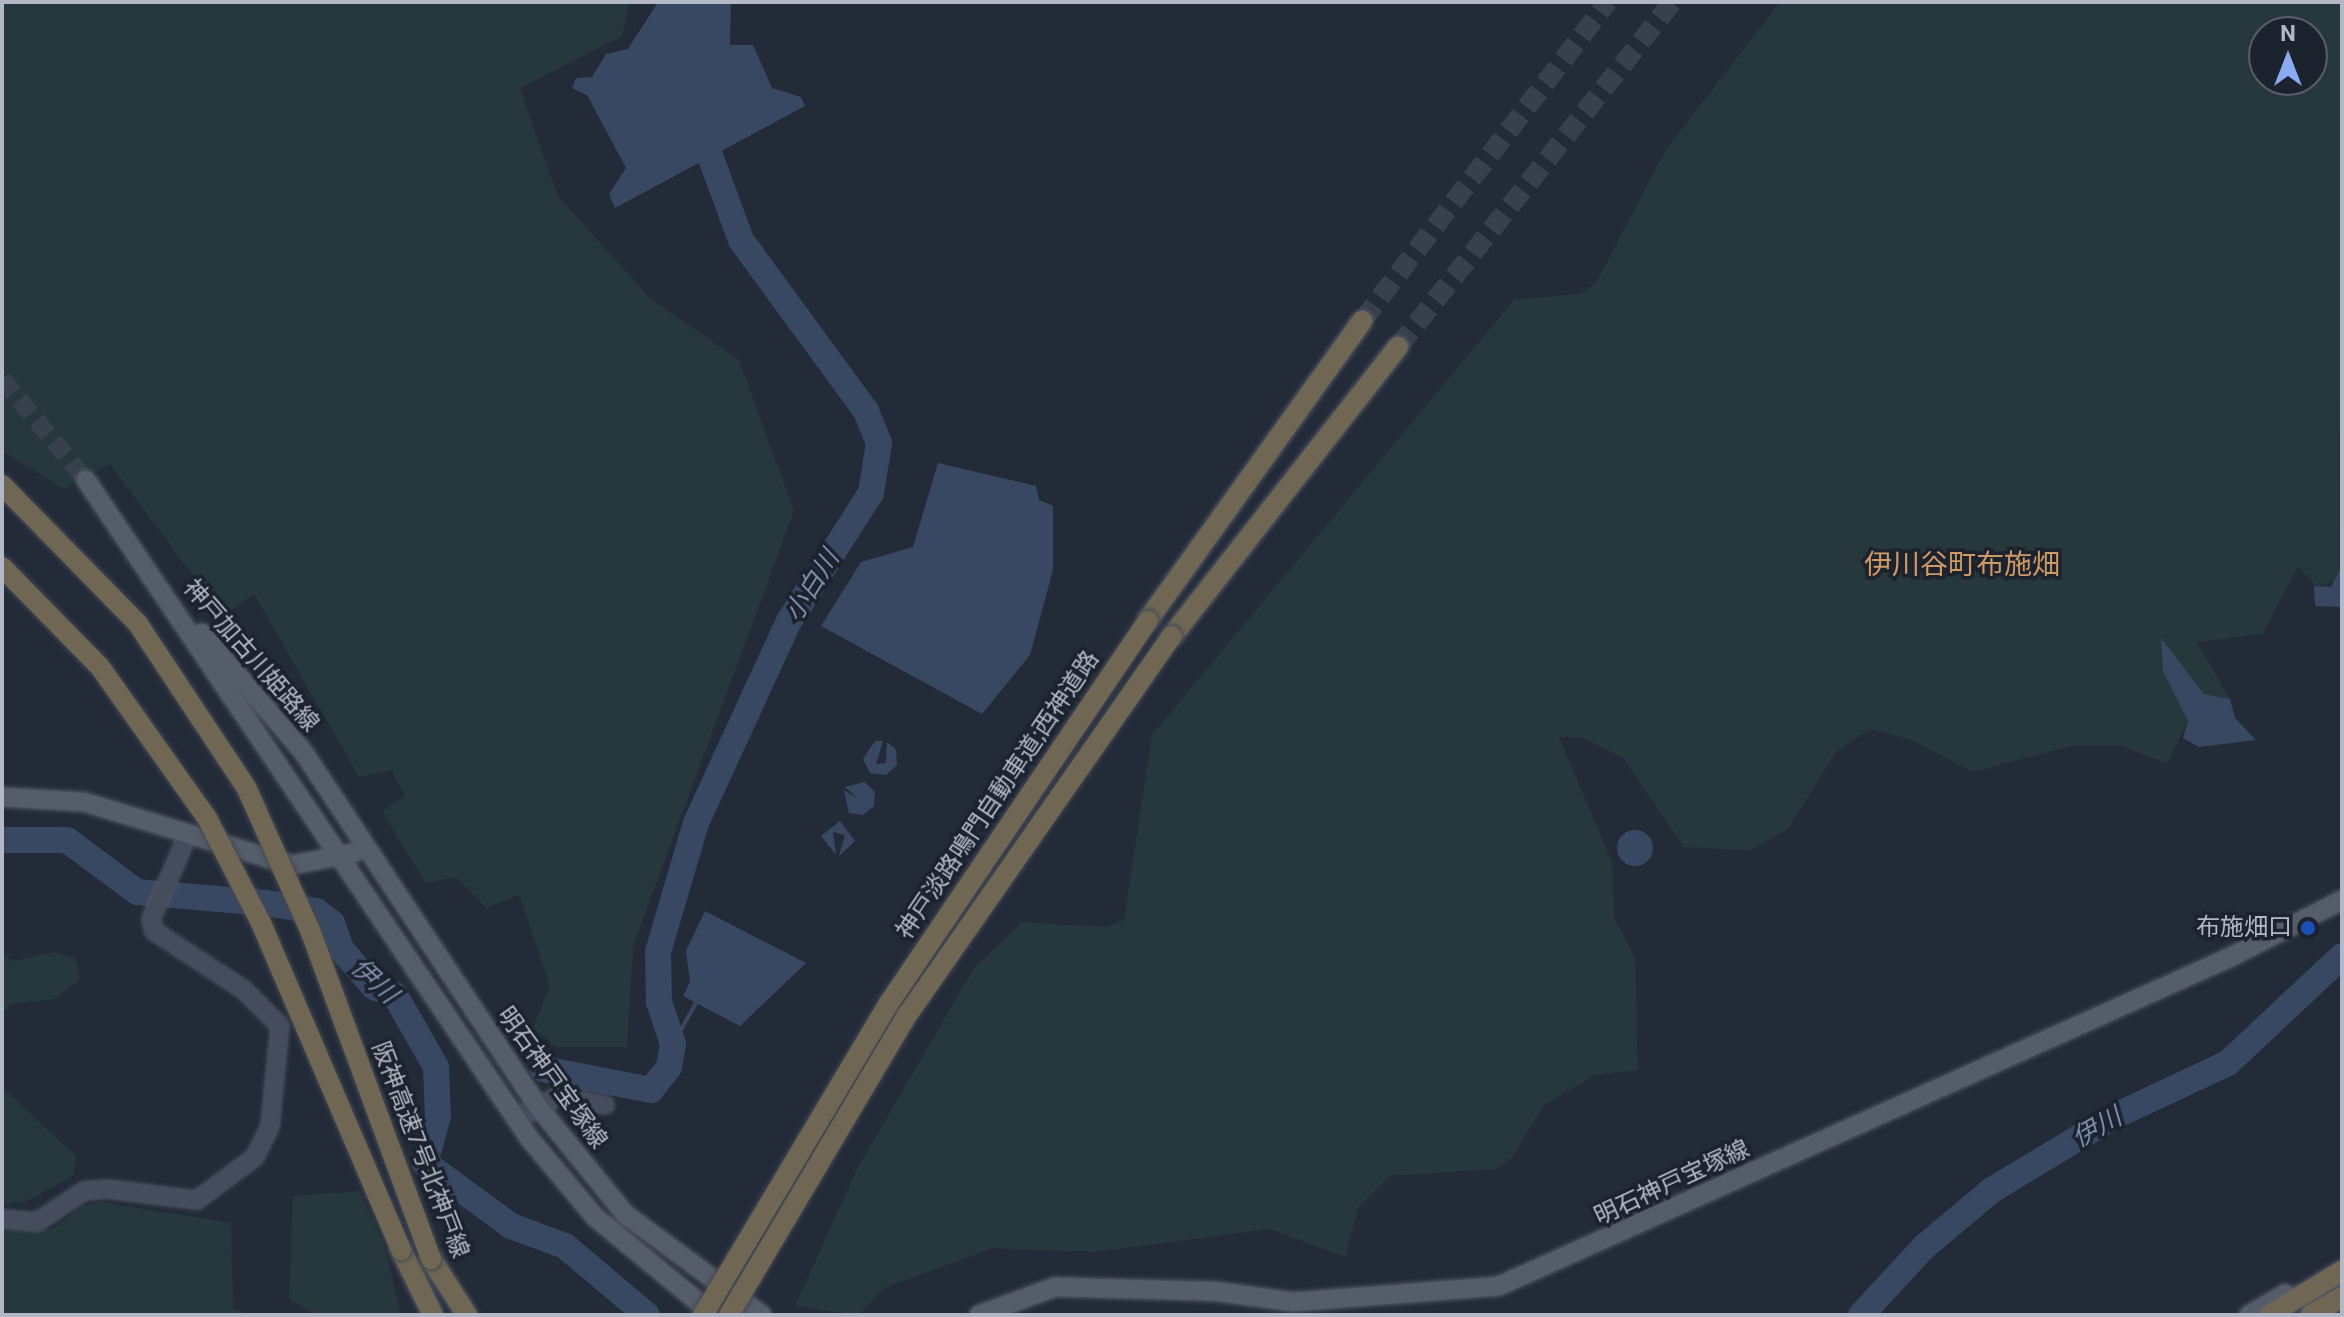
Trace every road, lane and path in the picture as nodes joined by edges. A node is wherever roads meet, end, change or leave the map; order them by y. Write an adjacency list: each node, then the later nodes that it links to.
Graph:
1 (1362, 321): 23 (highway, 神戸淡路鳴門自動車道;西神道路, bridge)
2 (1398, 347): 25 (highway, 神戸淡路鳴門自動車道;西神道路, bridge)
3 (86, 480): 6 (main road, 神戸加古川姫路線)
4 (2, 485): 16 (highway, 阪神高速7号北神戸線, bridge)
5 (2, 567): 20 (highway, bridge)
6 (151, 578): 9 (main road, 神戸加古川姫路線); 10 (main road, 神戸加古川姫路線)
7 (2, 797): 10 (main road)
8 (183, 846): 15 (street)
9 (367, 846): 10 (main road); 12 (main road, 明石神戸宝塚線)
10 (345, 858): 14 (main road)
11 (2342, 900): 27 (main road, 明石神戸宝塚線)
12 (536, 1104): 13 (street); 14 (street); 26 (main road, 明石神戸宝塚線)
13 (605, 1105)
14 (516, 1119): 24 (main road)
15 (2, 1219)
16 (431, 1259): 21 (highway, 阪神高速7号北神戸線); 22 (highway)
17 (2342, 1260): 28 (main road)
18 (2342, 1271): 29 (highway)
19 (2342, 1297): 30 (highway)
20 (433, 1315)
21 (458, 1315)
22 (467, 1315)
23 (703, 1315)
24 (714, 1315)
25 (729, 1315)
26 (762, 1315)
27 (979, 1315)
28 (2249, 1315)
29 (2269, 1315)
30 (2311, 1315)

